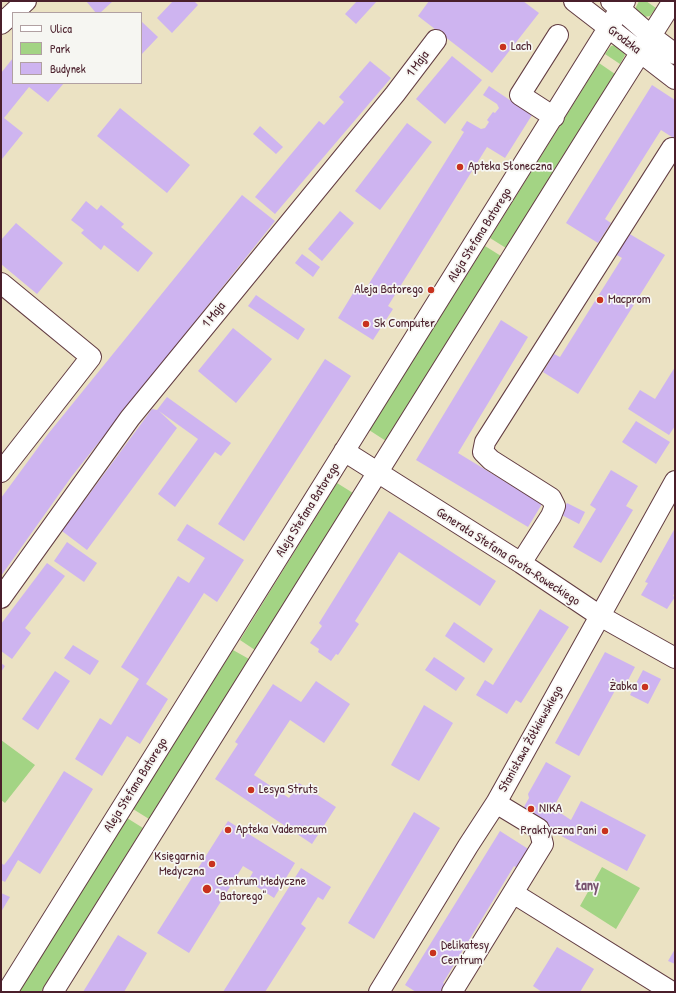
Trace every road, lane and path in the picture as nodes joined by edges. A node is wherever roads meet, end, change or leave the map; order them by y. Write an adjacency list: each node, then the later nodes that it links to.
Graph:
1 (26, 1): 5 (street)
2 (574, 1): 8 (street, Grodzka)
3 (674, 1): 11 (street)
4 (619, 4): 8 (street, Aleja Stefana Batorego); 11 (street, Grodzka)
5 (14, 12)
6 (12, 14): 7 (street)
7 (1, 24)
8 (608, 27): 11 (street, Grodzka); 14 (street, Aleja Stefana Batorego)
9 (558, 35): 14 (street)
10 (436, 40): 22 (street, 1 Maja)
11 (646, 44): 12 (street, Grodzka); 13 (street, Grodzka); 19 (street)
12 (675, 54)
13 (675, 79)
14 (554, 117): 17 (street, Aleja Stefana Batorego)
15 (672, 148): 21 (street)
16 (1, 283): 18 (street)
17 (344, 451): 19 (street, Generała Stefana Grota-Roweckiego); 27 (street, Aleja Stefana Batorego)
18 (1, 472)
19 (378, 472): 21 (street, Generała Stefana Grota-Roweckiego); 28 (street)
20 (675, 481): 23 (street, Stanisława Żółkiewskiego)
21 (521, 563): 23 (street, Generała Stefana Grota-Roweckiego)
22 (1, 598)
23 (600, 616): 24 (street, Generała Stefana Grota-Roweckiego); 25 (street, Stanisława Żółkiewskiego)
24 (675, 658)
25 (496, 803): 26 (street); 29 (street, Stanisława Żółkiewskiego)
26 (513, 893): 30 (street); 31 (street)
27 (7, 992)
28 (53, 992)
29 (379, 992)
30 (452, 992)
31 (672, 992)

